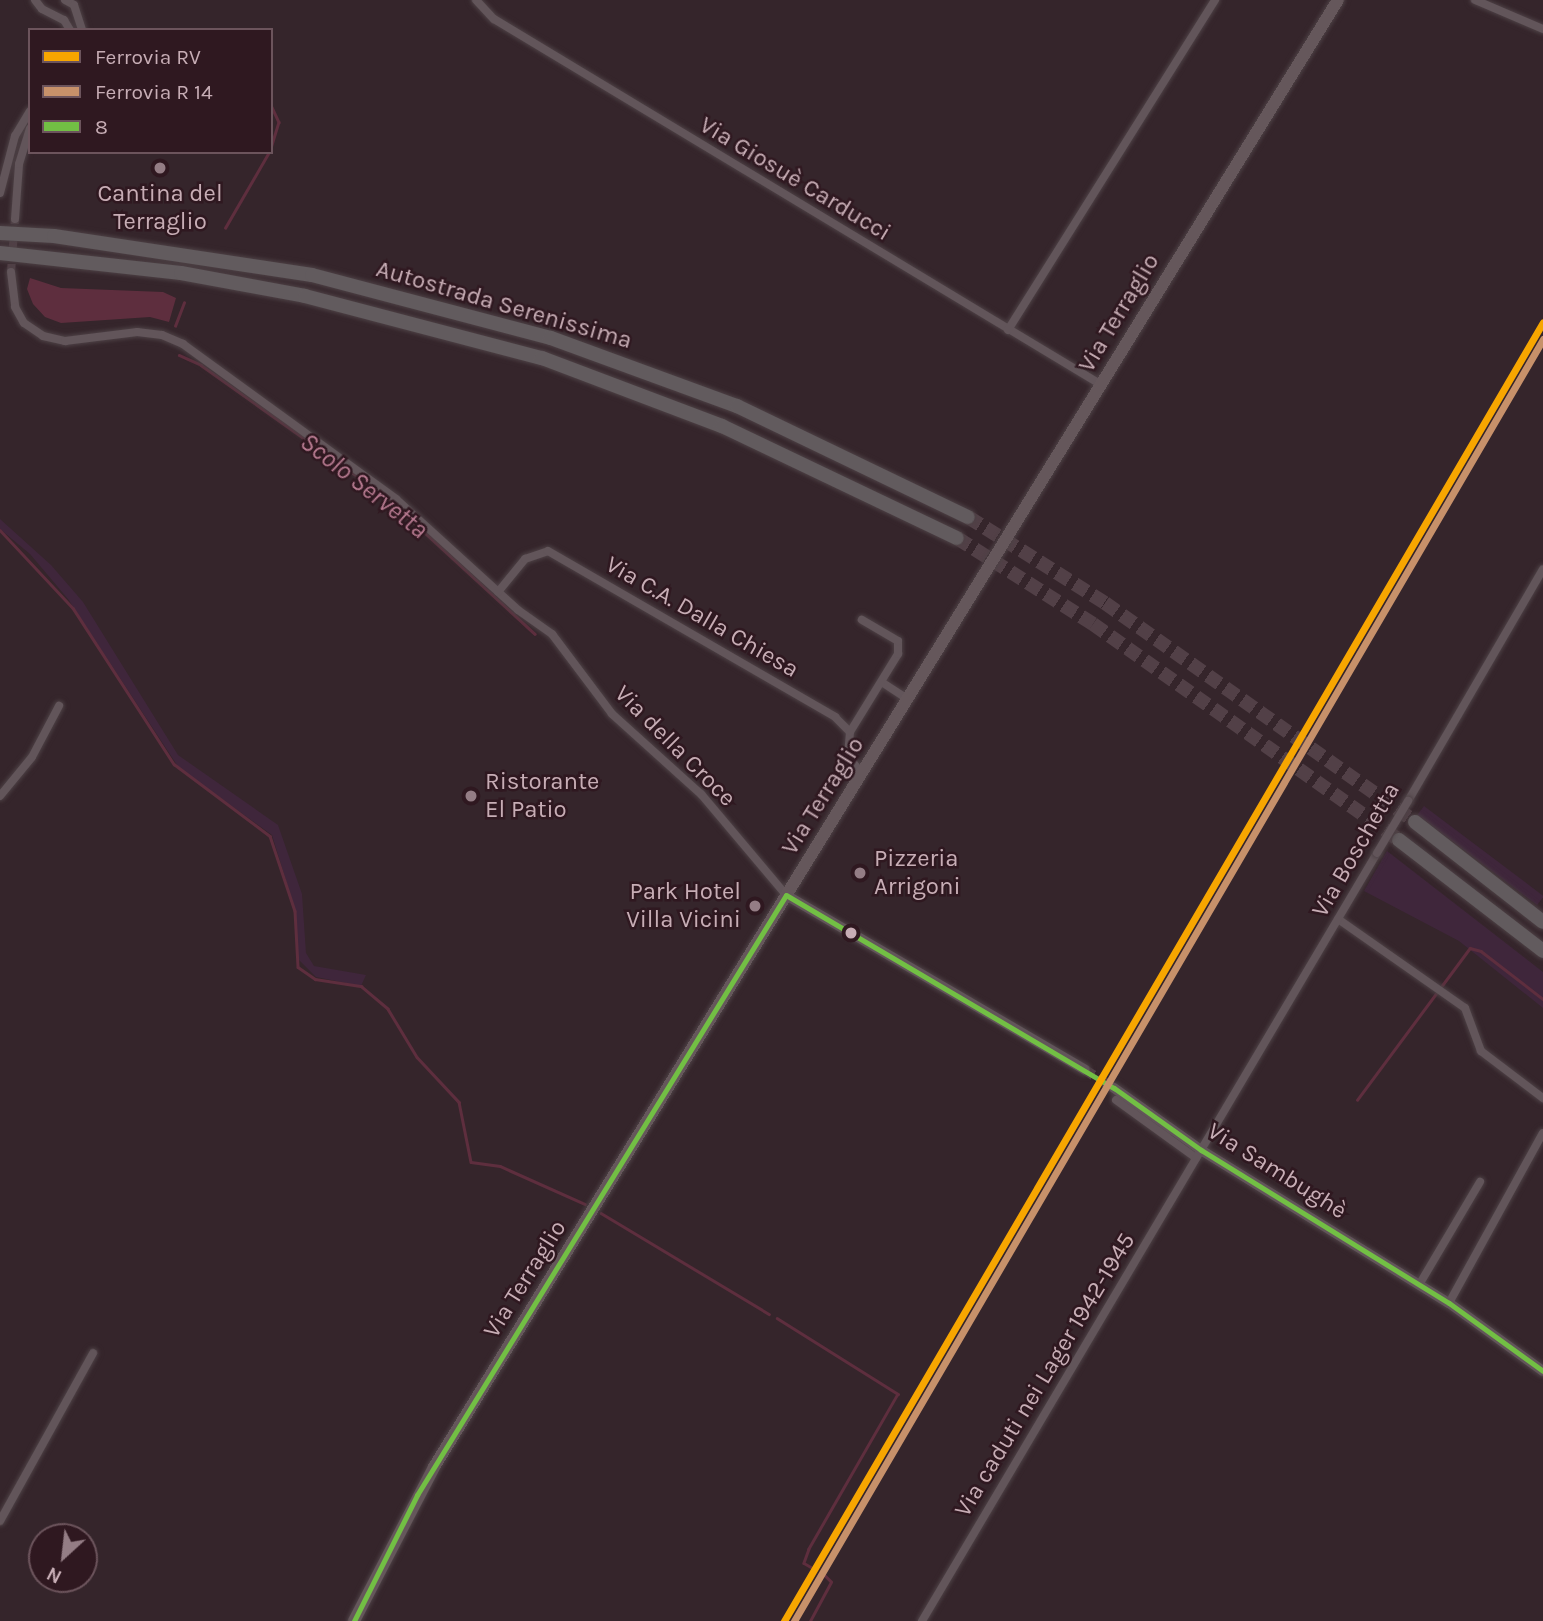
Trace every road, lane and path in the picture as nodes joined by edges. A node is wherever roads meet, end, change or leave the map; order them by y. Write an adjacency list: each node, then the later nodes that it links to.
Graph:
1 (35, 0): 7 (street)
2 (65, 0): 8 (street)
3 (476, 0): 17 (street, Via Giosuè Carducci)
4 (1215, 0): 17 (street)
5 (1338, 0): 18 (main road, Via Terraglio)
6 (1475, 0): 9 (street)
7 (69, 28)
8 (81, 28)
9 (1543, 29)
10 (28, 113): 12 (street)
11 (28, 135): 13 (street)
12 (0, 193)
13 (15, 219)
14 (0, 233): 19 (highway, Autostrada Serenissima)
15 (0, 253): 20 (highway, Autostrada Serenissima)
16 (11, 272): 22 (street, Via della Croce)
17 (1009, 330): 18 (street, Via Giosuè Carducci)
18 (1100, 384): 25 (main road, Via Terraglio)
19 (968, 517)
20 (957, 538)
21 (1543, 569): 33 (street, Via Boschetta, bridge)
22 (498, 592): 27 (street, Via C.A. Dalla Chiesa); 32 (street, Via della Croce)
23 (862, 620): 24 (street)
24 (883, 683): 25 (street); 27 (street)
25 (908, 699): 28 (main road, Via Terraglio)
26 (59, 706): 29 (street)
27 (850, 732): 28 (street)
28 (862, 774): 32 (main road, Via Terraglio)
29 (0, 796)
30 (1415, 822): 34 (highway)
31 (1399, 840): 35 (highway)
32 (786, 895): 36 (street); 48 (main road, Via Terraglio)
33 (1338, 919): 38 (street); 41 (street, Via Boschetta)
34 (1543, 922)
35 (1543, 951)
36 (1085, 1070)
37 (1114, 1088): 41 (street, Via Sambughè)
38 (1543, 1098)
39 (1116, 1100): 41 (street, Via Sambughè)
40 (1543, 1133): 44 (street)
41 (1199, 1154): 43 (street, Via Sambughè); 49 (street, Via caduti nei Lager 1942-1945)
42 (1480, 1182): 43 (street)
43 (1419, 1285): 44 (street, Via Sambughè)
44 (1449, 1303): 46 (street, Via Sambughè)
45 (93, 1353): 47 (street)
46 (1543, 1371)
47 (0, 1521)
48 (354, 1621)
49 (922, 1621)

